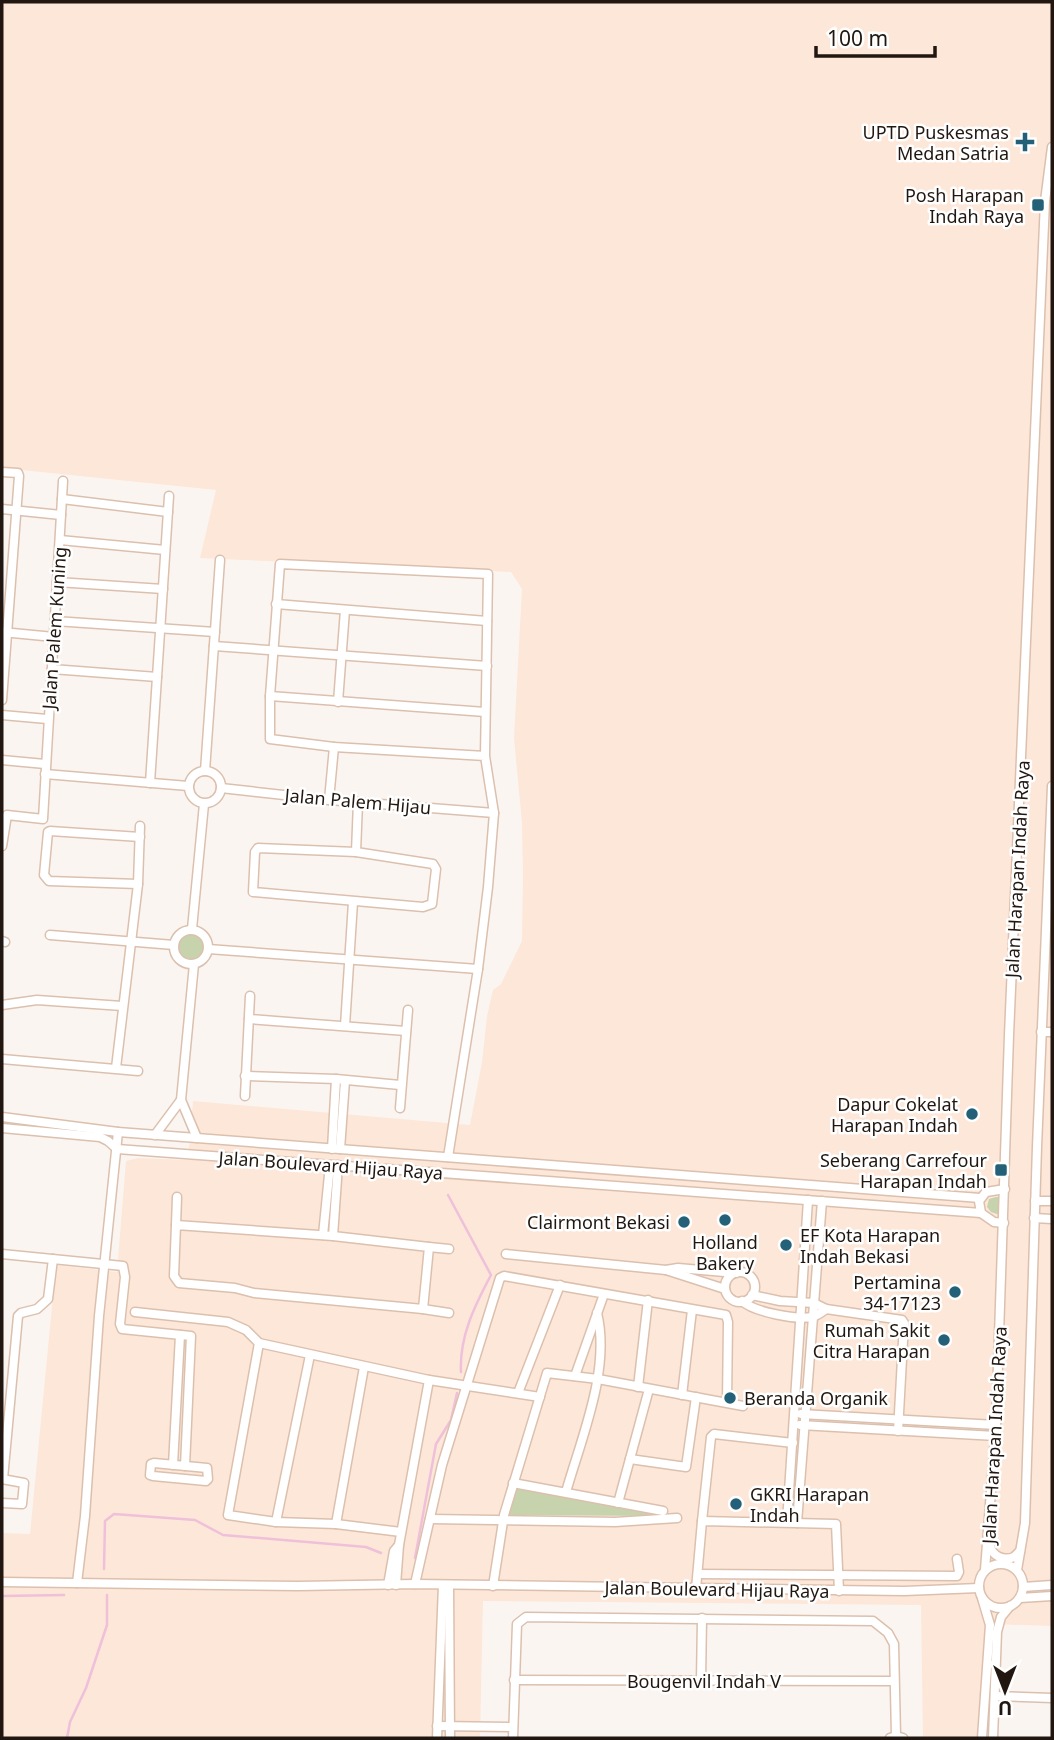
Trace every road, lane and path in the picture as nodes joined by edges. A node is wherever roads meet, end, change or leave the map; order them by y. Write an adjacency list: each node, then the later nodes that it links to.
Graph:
1 (1052, 148): 2 (street, Jalan Harapan Indah Raya)
2 (1050, 171): 104 (street, Jalan Harapan Indah Raya)
3 (2, 472): 8 (street)
4 (63, 481): 6 (street, Jalan Palem Kuning)
5 (169, 496): 9 (street)
6 (62, 499): 9 (street); 10 (street, Jalan Palem Kuning)
7 (2, 509): 8 (street)
8 (17, 510): 10 (street); 13 (street)
9 (168, 512): 14 (street)
10 (61, 515): 11 (street, Jalan Palem Kuning)
11 (60, 540): 14 (street); 16 (street, Jalan Palem Kuning)
12 (2, 548): 13 (street)
13 (13, 550): 18 (street)
14 (165, 550): 17 (street)
15 (220, 560): 25 (street)
16 (57, 582): 17 (street); 21 (street, Jalan Palem Kuning)
17 (163, 589): 23 (street)
18 (6, 590): 24 (street)
19 (276, 604): 20 (street); 22 (street); 28 (street)
20 (345, 610): 22 (street); 29 (street)
21 (55, 621): 23 (street); 26 (street, Jalan Palem Kuning)
22 (487, 621): 30 (street)
23 (160, 628): 25 (street); 33 (street)
24 (4, 632): 26 (street); 32 (street)
25 (215, 632): 27 (street)
26 (54, 636): 31 (street, Jalan Palem Kuning)
27 (214, 646): 28 (street); 44 (street)
28 (273, 650): 29 (street); 34 (street)
29 (341, 656): 30 (street); 36 (street)
30 (486, 666): 37 (street)
31 (52, 668): 33 (street); 39 (street, Jalan Palem Kuning)
32 (3, 675): 35 (street)
33 (157, 677): 46 (street)
34 (270, 696): 36 (street); 40 (street)
35 (2, 700)
36 (338, 702): 37 (street)
37 (485, 712): 41 (street)
38 (2, 715): 39 (street)
39 (47, 719): 43 (street, Jalan Palem Kuning)
40 (334, 747): 41 (street); 50 (street)
41 (485, 756): 53 (street)
42 (2, 760): 43 (street)
43 (45, 764): 45 (street, Jalan Palem Kuning)
44 (205, 771): 47 (street); 49 (street)
45 (45, 774): 46 (street); 54 (street, Jalan Palem Kuning)
46 (150, 783): 47 (street)
47 (188, 786): 52 (street)
48 (1052, 786): 77 (street, Jalan Harapan Indah Raya)
49 (221, 788): 50 (street, Jalan Palem Hijau); 52 (street)
50 (329, 800): 51 (street, Jalan Palem Hijau)
51 (358, 802): 53 (street, Jalan Palem Hijau); 58 (street)
52 (204, 804): 61 (street)
53 (494, 813): 68 (street)
54 (3, 825): 57 (street)
55 (140, 826): 56 (street)
56 (140, 837): 59 (street); 59 (street)
57 (2, 846)
58 (356, 852): 60 (street); 60 (street)
59 (138, 884): 63 (street)
60 (353, 902): 66 (street)
61 (192, 929): 64 (street); 65 (street)
62 (50, 935): 63 (street)
63 (132, 942): 64 (street); 71 (street)
64 (174, 945): 67 (street)
65 (208, 948): 66 (street); 67 (street)
66 (349, 961): 68 (street); 74 (street)
67 (194, 964): 86 (street)
68 (478, 969): 96 (street)
69 (250, 996): 73 (street)
70 (2, 1005): 71 (street)
71 (122, 1006): 80 (street)
72 (408, 1010): 75 (street)
73 (249, 1019): 74 (street); 82 (street)
74 (345, 1026): 75 (street)
75 (406, 1031): 84 (street)
76 (1052, 1032): 77 (street)
77 (1041, 1036): 78 (street); 109 (street, Jalan Harapan Indah Raya)
78 (1052, 1042)
79 (2, 1059): 80 (street)
80 (116, 1069): 81 (street)
81 (138, 1071)
82 (245, 1076): 83 (street); 85 (street)
83 (340, 1080): 84 (street); 95 (street)
84 (400, 1085): 87 (street)
85 (245, 1096)
86 (181, 1100): 91 (street); 92 (street)
87 (400, 1108)
88 (2, 1117): 90 (street, Jalan Boulevard Hijau Raya)
89 (2, 1128): 94 (street, Jalan Boulevard Hijau Raya)
90 (118, 1132): 91 (street, Jalan Boulevard Hijau Raya); 94 (street)
91 (155, 1135): 92 (street, Jalan Boulevard Hijau Raya)
92 (197, 1138): 93 (street, Jalan Boulevard Hijau Raya)
93 (246, 1142): 95 (street, Jalan Boulevard Hijau Raya); 97 (street)
94 (117, 1149): 97 (street, Jalan Boulevard Hijau Raya); 124 (street)
95 (336, 1149): 96 (street, Jalan Boulevard Hijau Raya)
96 (448, 1157): 98 (street, Jalan Boulevard Hijau Raya)
97 (245, 1158): 99 (street, Jalan Boulevard Hijau Raya)
98 (541, 1164): 100 (street, Jalan Boulevard Hijau Raya); 101 (street)
99 (334, 1165): 101 (street, Jalan Boulevard Hijau Raya); 111 (street); 112 (street)
100 (552, 1165): 102 (street); 103 (street, Jalan Boulevard Hijau Raya)
101 (541, 1180): 102 (street, Jalan Boulevard Hijau Raya)
102 (552, 1181): 107 (street, Jalan Boulevard Hijau Raya)
103 (830, 1186): 106 (street, Jalan Boulevard Hijau Raya); 108 (street)
104 (1005, 1189): 106 (street); 116 (street, Jalan Harapan Indah Raya)
105 (177, 1197): 117 (street)
106 (980, 1198): 113 (street)
107 (808, 1200): 108 (street, Jalan Boulevard Hijau Raya); 133 (street)
108 (826, 1201): 113 (street, Jalan Boulevard Hijau Raya); 134 (street)
109 (1035, 1201): 110 (street); 114 (street, Jalan Harapan Indah Raya)
110 (1052, 1202)
111 (325, 1206): 112 (street); 118 (street)
112 (335, 1207): 118 (street)
113 (981, 1213): 116 (street, Jalan Boulevard Hijau Raya)
114 (1034, 1218): 115 (street); 189 (street, Jalan Harapan Indah Raya)
115 (1052, 1219)
116 (1004, 1223): 166 (street, Jalan Harapan Indah Raya)
117 (176, 1225): 118 (street); 135 (street)
118 (328, 1236): 119 (street)
119 (429, 1247): 120 (street); 135 (street)
120 (449, 1249)
121 (2, 1254): 123 (street)
122 (506, 1254): 125 (street)
123 (53, 1258): 124 (street); 173 (street)
124 (106, 1263): 143 (street); 196 (street)
125 (666, 1270): 126 (street); 128 (street)
126 (736, 1273): 128 (street); 130 (street)
127 (560, 1285): 129 (street); 147 (street); 152 (street)
128 (725, 1289): 132 (street)
129 (604, 1294): 131 (street); 140 (street)
130 (752, 1295): 132 (street); 133 (street)
131 (649, 1300): 137 (street); 153 (street)
132 (742, 1301): 141 (street)
133 (803, 1302): 134 (street); 141 (street)
134 (814, 1303): 136 (street); 142 (street)
135 (424, 1309): 139 (street)
136 (826, 1309): 142 (street); 163 (street)
137 (692, 1310): 156 (street); 159 (street)
138 (135, 1312): 144 (street)
139 (449, 1313)
140 (597, 1313): 149 (street); 150 (street)
141 (802, 1317): 142 (street); 161 (street)
142 (813, 1317): 162 (street)
143 (180, 1335): 171 (street); 172 (street)
144 (258, 1343): 145 (street); 182 (street)
145 (310, 1355): 146 (street); 182 (street)
146 (364, 1367): 151 (street); 186 (street)
147 (529, 1367): 148 (street); 155 (street)
148 (547, 1373): 149 (street); 158 (street)
149 (575, 1376): 150 (street)
150 (597, 1379): 153 (street); 175 (street)
151 (429, 1380): 152 (street); 187 (street)
152 (463, 1385): 155 (street); 180 (street)
153 (638, 1387): 154 (street)
154 (649, 1389): 156 (street); 170 (street)
155 (518, 1393): 158 (street)
156 (682, 1395): 157 (street)
157 (696, 1397): 159 (street); 170 (street)
158 (540, 1398): 174 (street)
159 (727, 1402): 160 (street)
160 (743, 1406)
161 (795, 1413): 162 (street); 164 (street)
162 (806, 1414): 163 (street); 165 (street)
163 (898, 1420): 166 (street); 167 (street)
164 (794, 1424): 165 (street); 169 (street)
165 (805, 1425): 167 (street); 185 (street)
166 (996, 1425): 168 (street, Jalan Harapan Indah Raya)
167 (898, 1431): 168 (street)
168 (996, 1436): 188 (street, Jalan Harapan Indah Raya)
169 (793, 1443): 183 (street); 184 (street)
170 (631, 1459): 177 (street)
171 (173, 1465): 172 (street); 172 (street)
172 (186, 1466)
173 (3, 1479): 176 (street)
174 (513, 1483): 175 (street); 181 (street)
175 (566, 1492): 177 (street)
176 (2, 1503)
177 (618, 1503): 178 (street)
178 (663, 1511)
179 (677, 1518): 181 (street)
180 (430, 1519): 181 (street); 197 (street)
181 (503, 1519): 201 (street)
182 (276, 1521): 186 (street)
183 (702, 1521): 184 (street); 193 (street)
184 (787, 1522): 185 (street)
185 (797, 1523): 194 (street)
186 (336, 1524): 187 (street)
187 (401, 1532): 198 (street)
188 (989, 1542): 189 (street); 191 (street, Jalan Harapan Indah Raya)
189 (1021, 1549): 192 (street, Jalan Harapan Indah Raya)
190 (957, 1559): 194 (street)
191 (985, 1570): 192 (street); 203 (street)
192 (1017, 1570): 202 (street)
193 (698, 1574): 194 (street); 204 (street)
194 (834, 1575): 205 (street); 206 (street)
195 (2, 1583): 196 (street, Jalan Boulevard Hijau Raya)
196 (77, 1583): 198 (street, Jalan Boulevard Hijau Raya)
197 (415, 1584): 198 (street, Jalan Boulevard Hijau Raya); 199 (street, Jalan Boulevard Hijau Raya)
198 (392, 1585)
199 (446, 1585): 201 (street, Jalan Boulevard Hijau Raya); 211 (street)
200 (1052, 1585): 202 (street)
201 (493, 1586): 204 (street, Jalan Boulevard Hijau Raya)
202 (1023, 1587): 209 (street)
203 (979, 1588): 206 (street, Jalan Boulevard Hijau Raya); 208 (street)
204 (696, 1589): 205 (street, Jalan Boulevard Hijau Raya)
205 (829, 1590): 206 (street, Jalan Boulevard Hijau Raya)
206 (839, 1591)
207 (1052, 1596): 209 (street)
208 (982, 1598): 210 (street); 225 (street)
209 (1020, 1598): 210 (street)
210 (1010, 1606): 216 (street)
211 (446, 1607): 218 (street); 219 (street)
212 (702, 1618): 213 (street); 214 (street); 215 (street)
213 (514, 1680): 214 (street, Bougenvil Indah V); 220 (street)
214 (701, 1681): 215 (street, Bougenvil Indah V)
215 (894, 1681): 224 (street)
216 (995, 1696): 217 (street); 226 (street)
217 (1052, 1698)
218 (437, 1726): 219 (street); 221 (street)
219 (450, 1727): 220 (street); 222 (street)
220 (513, 1727): 223 (street)
221 (437, 1738)
222 (450, 1738)
223 (513, 1738)
224 (896, 1738)
225 (982, 1738)
226 (993, 1738)

